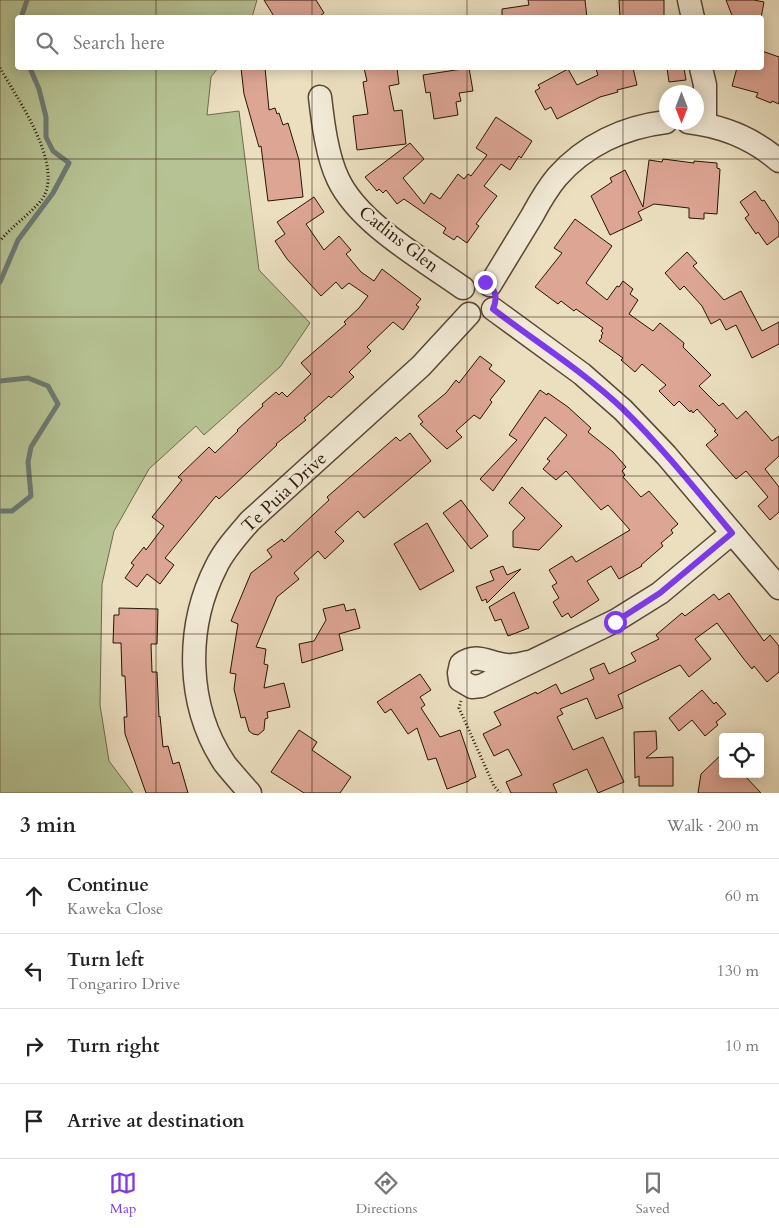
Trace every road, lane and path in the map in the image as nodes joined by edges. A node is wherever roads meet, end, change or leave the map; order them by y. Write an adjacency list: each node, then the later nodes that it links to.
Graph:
1 (690, 0): 2 (street)
2 (692, 15)
3 (0, 68): 10 (path)
4 (701, 70): 5 (street)
5 (704, 85)
6 (320, 98): 12 (street, Catlins Glen)
7 (659, 123): 11 (street)
8 (704, 125): 9 (street)
9 (779, 161)
10 (0, 241)
11 (490, 285): 12 (street); 13 (street)
12 (463, 288): 14 (street)
13 (493, 309): 14 (street); 15 (street)
14 (469, 314): 18 (street, Te Puia Drive)
15 (732, 533): 16 (street); 17 (street)
16 (779, 588)
17 (466, 685): 19 (path)
18 (250, 793)
19 (500, 793)

